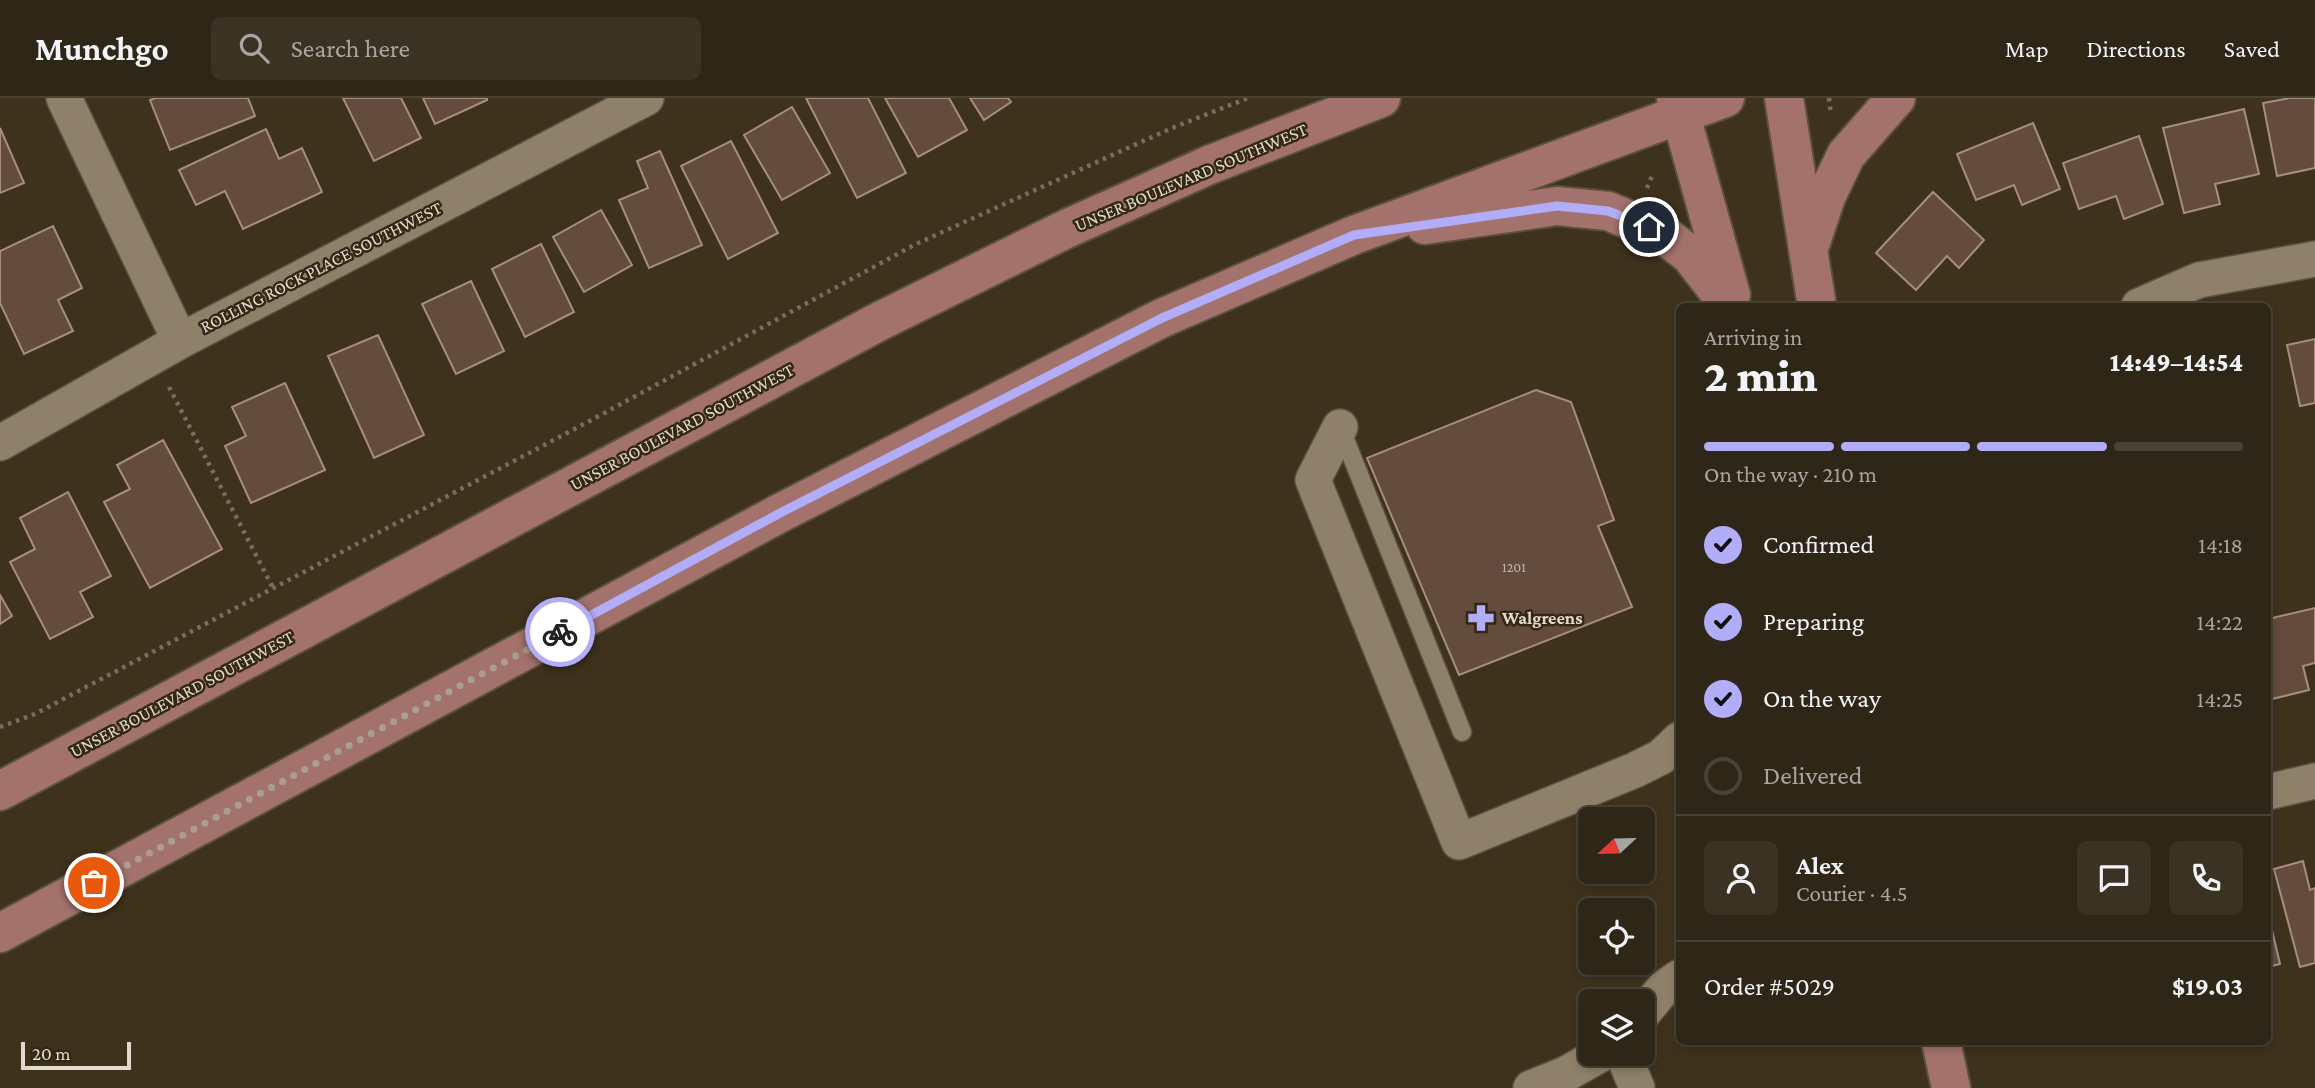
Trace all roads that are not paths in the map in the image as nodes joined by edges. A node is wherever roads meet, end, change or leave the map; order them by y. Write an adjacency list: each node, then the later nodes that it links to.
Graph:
1 (64, 98): 15 (street)
2 (646, 98): 15 (street, ROLLING ROCK PLACE SOUTHWEST)
3 (1381, 98): 21 (main road, UNSER BOULEVARD SOUTHWEST)
4 (1725, 98): 7 (main road)
5 (1784, 98): 9 (main road)
6 (1896, 98): 9 (main road)
7 (1679, 106): 8 (main road); 12 (main road)
8 (1354, 235): 11 (main road); 23 (main road)
9 (1809, 247): 13 (main road)
10 (2315, 259): 14 (street)
11 (1730, 303)
12 (1731, 303)
13 (1817, 303)
14 (2146, 303)
15 (167, 348): 17 (street, ROLLING ROCK PLACE SOUTHWEST)
16 (1340, 428): 18 (lane); 19 (street)
17 (0, 443)
18 (1462, 732)
19 (1676, 743)
20 (2315, 781): 22 (street)
21 (0, 791)
22 (2271, 791)
23 (0, 933)
24 (1676, 980): 25 (street)
25 (1655, 999)
26 (1942, 1045): 31 (main road)
27 (1580, 1066): 29 (street)
28 (1628, 1066): 30 (street)
29 (1531, 1088)
30 (1637, 1088)
31 (1951, 1088)

